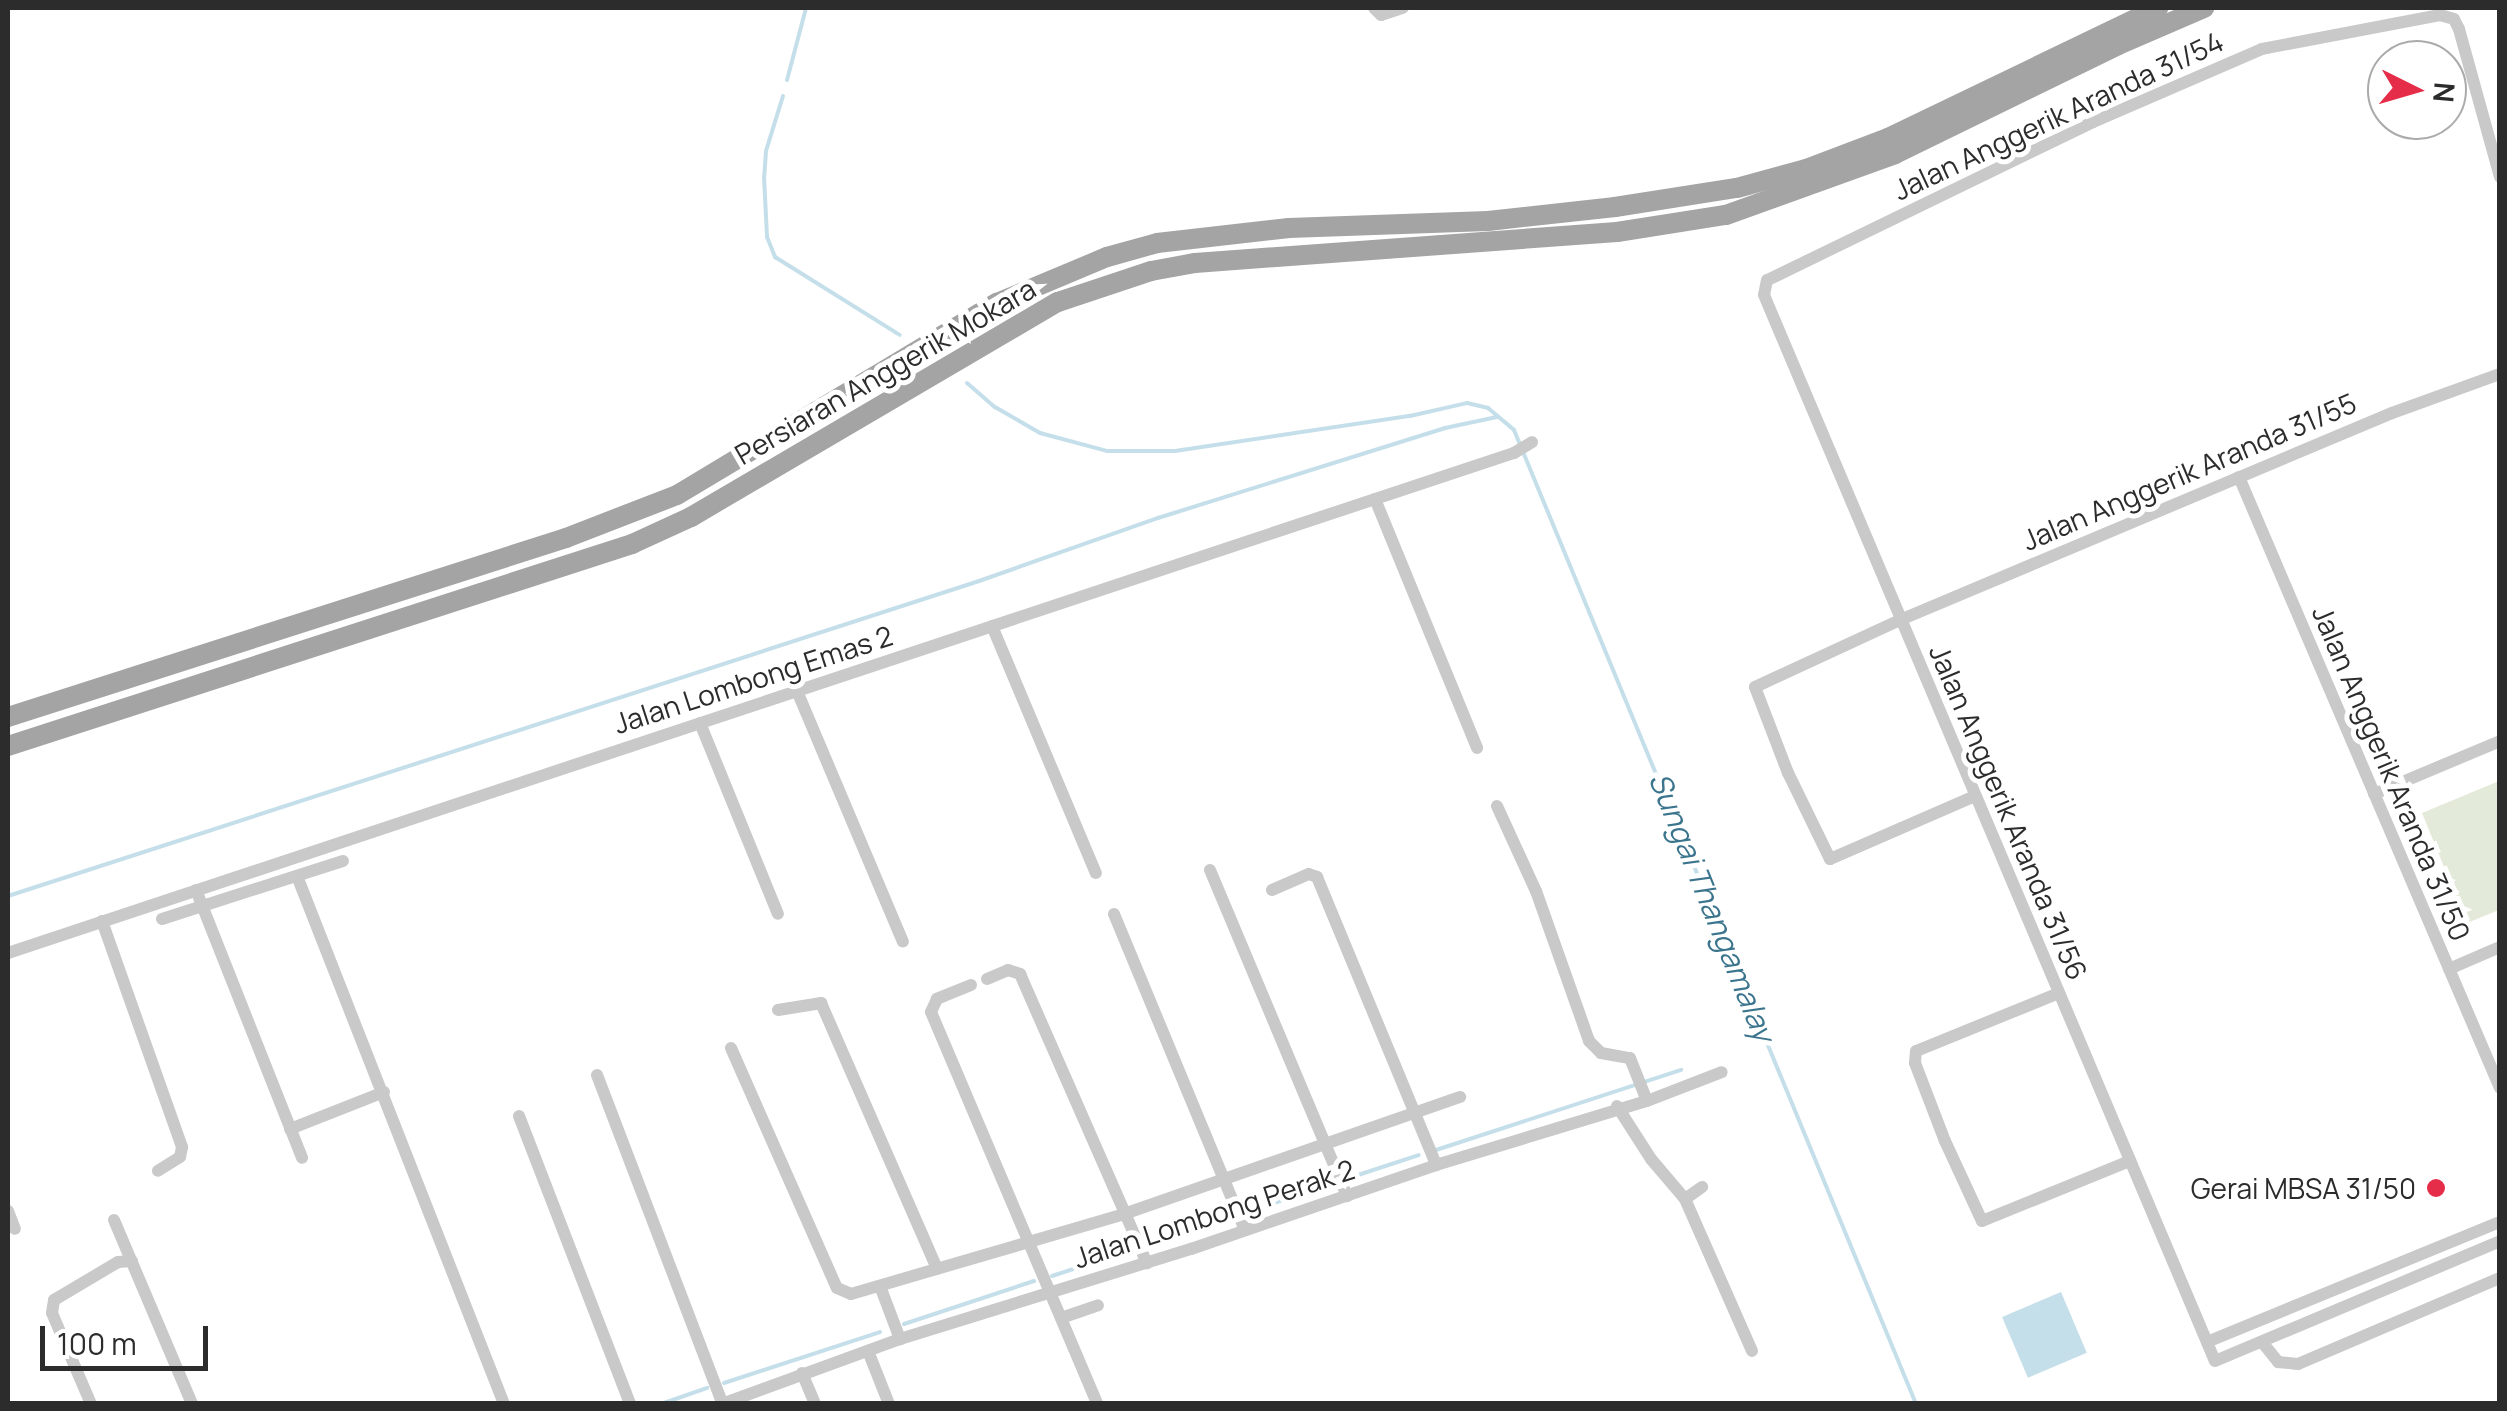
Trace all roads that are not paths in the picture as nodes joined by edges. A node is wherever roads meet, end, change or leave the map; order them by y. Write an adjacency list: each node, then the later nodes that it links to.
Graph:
1 (1374, 8): 2 (street)
2 (1403, 8)
3 (2158, 8): 14 (main road, Persiaran Anggerik Mokara)
4 (2204, 8): 17 (main road, Persiaran Anggerik Mokara)
5 (2500, 177): 6 (street, Jalan Anggerik Aranda 31/54)
6 (1766, 280): 11 (street, Jalan Anggerik Aranda 31/56)
7 (2500, 374): 9 (street, Jalan Anggerik Aranda 31/55)
8 (1532, 442): 10 (street, Jalan Lombong Emas 2)
9 (2239, 477): 11 (street, Jalan Anggerik Aranda 31/55); 19 (street, Jalan Anggerik Aranda 31/50)
10 (1375, 499): 12 (street, Jalan Lombong Emas 2); 18 (street)
11 (1900, 620): 20 (street, Jalan Anggerik Aranda 31/56); 20 (street, Jalan Anggerik Aranda 31/55)
12 (992, 626): 13 (street, Jalan Lombong Emas 2); 24 (street)
13 (796, 691): 15 (street, Jalan Lombong Emas 2); 33 (street)
14 (8, 717)
15 (700, 723): 26 (street, Jalan Lombong Emas 2); 29 (street)
16 (2500, 741): 19 (street)
17 (8, 746)
18 (1476, 748)
19 (2374, 794): 36 (street, Jalan Anggerik Aranda 31/50)
20 (1975, 796): 39 (street, Jalan Anggerik Aranda 31/56)
21 (1498, 806): 46 (street)
22 (342, 861): 25 (street)
23 (1210, 870): 52 (street)
24 (1096, 873)
25 (297, 876): 28 (street); 45 (street)
26 (196, 890): 28 (street); 32 (street, Jalan Lombong Emas 2)
27 (1272, 890): 49 (street)
28 (202, 906): 31 (street); 51 (street)
29 (778, 914)
30 (1114, 914): 57 (street)
31 (162, 919)
32 (104, 927): 35 (street, Jalan Lombong Emas 2); 56 (street)
33 (903, 942)
34 (2500, 947): 36 (street)
35 (8, 953)
36 (2449, 969): 44 (street, Jalan Anggerik Aranda 31/50)
37 (988, 978): 62 (street)
38 (971, 985): 68 (street)
39 (2058, 993): 54 (street, Jalan Anggerik Aranda 31/56); 54 (street)
40 (778, 1010): 71 (street)
41 (732, 1048): 73 (street)
42 (1722, 1072): 46 (street, Jalan Lombong Perak 2)
43 (597, 1075): 83 (street)
44 (2500, 1088)
45 (384, 1092): 51 (street); 86 (street)
46 (1645, 1096): 48 (street, Jalan Lombong Perak 2)
47 (1460, 1097): 49 (street)
48 (1617, 1106): 55 (street, Jalan Lombong Perak 2); 60 (street)
49 (1415, 1113): 52 (street); 55 (street)
50 (520, 1116): 87 (street)
51 (290, 1129): 53 (street)
52 (1325, 1144): 57 (street); 59 (street)
53 (302, 1158)
54 (2130, 1161): 78 (street, Jalan Anggerik Aranda 31/56)
55 (1436, 1165): 59 (street, Jalan Lombong Perak 2)
56 (158, 1171)
57 (1224, 1179): 62 (street); 66 (street)
58 (1702, 1187): 60 (street)
59 (1347, 1196): 66 (street, Jalan Lombong Perak 2)
60 (1685, 1198): 81 (street)
61 (8, 1211): 65 (street)
62 (1124, 1214): 68 (street); 70 (street)
63 (114, 1220): 69 (street)
64 (2500, 1222): 78 (street)
65 (16, 1229)
66 (1245, 1230): 70 (street, Jalan Lombong Perak 2)
67 (2500, 1241): 79 (street)
68 (1029, 1242): 71 (street); 74 (street)
69 (132, 1262): 84 (street); 85 (street)
70 (1147, 1263): 74 (street, Jalan Lombong Perak 2)
71 (937, 1269): 73 (street)
72 (2500, 1278): 79 (street)
73 (880, 1286): 77 (street)
74 (1049, 1292): 76 (street); 77 (street, Jalan Lombong Perak 2)
75 (1098, 1305): 76 (street)
76 (1061, 1318): 90 (street)
77 (900, 1339): 80 (street, Jalan Lombong Perak 2)
78 (2206, 1342): 79 (street, Jalan Anggerik Aranda 31/56)
79 (2262, 1342)
80 (868, 1351): 82 (street, Jalan Lombong Perak 2); 89 (street)
81 (1752, 1351)
82 (802, 1373): 83 (street, Jalan Lombong Perak 2); 88 (street)
83 (722, 1403)
84 (91, 1404)
85 (192, 1404)
86 (504, 1404)
87 (630, 1404)
88 (815, 1404)
89 (890, 1404)
90 (1098, 1404)

